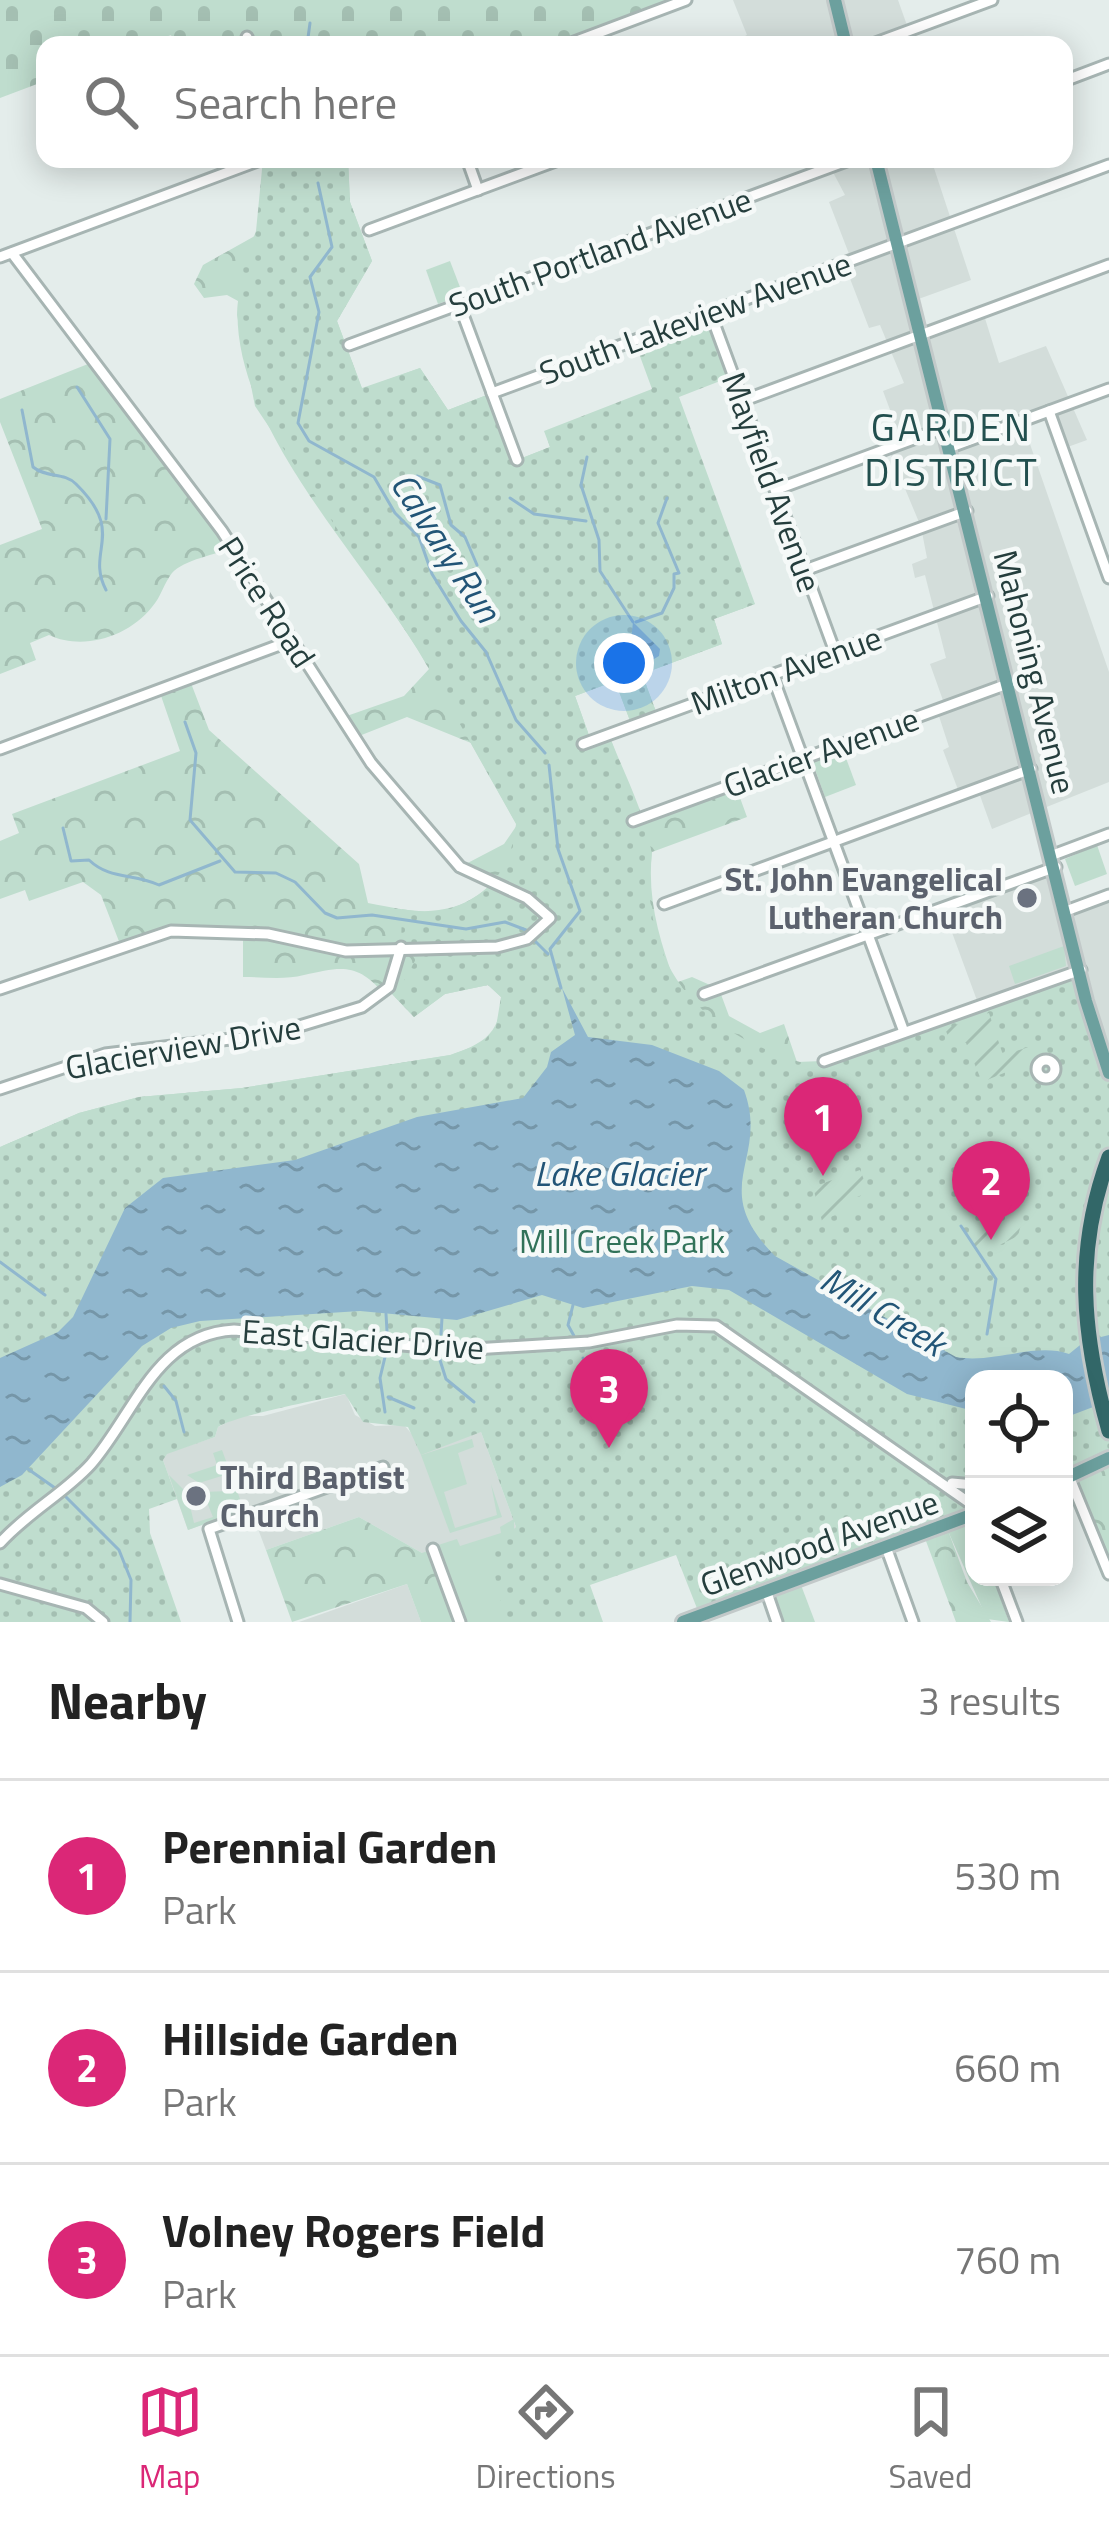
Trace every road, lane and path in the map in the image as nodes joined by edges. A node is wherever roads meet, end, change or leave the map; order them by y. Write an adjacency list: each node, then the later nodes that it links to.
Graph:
1 (686, 0): 4 (street)
2 (835, 0): 5 (main road)
3 (992, 0): 6 (street)
4 (590, 36)
5 (844, 36)
6 (895, 36)
7 (1109, 64): 8 (street)
8 (1073, 78)
9 (1109, 165): 17 (street, South Lakeview Avenue)
10 (239, 168): 18 (street)
11 (469, 168): 15 (street)
12 (537, 168): 15 (street)
13 (828, 168): 21 (street, South Portland Avenue)
14 (878, 168): 17 (main road, Mahoning Avenue)
15 (478, 190): 16 (street)
16 (369, 230)
17 (898, 243): 22 (street, South Lakeview Avenue); 23 (main road, Mahoning Avenue)
18 (12, 253): 19 (street); 37 (street, Price Road)
19 (0, 257)
20 (1109, 265): 23 (street)
21 (459, 304): 24 (street, South Portland Avenue); 26 (street)
22 (710, 312): 26 (street, South Lakeview Avenue); 27 (street, Mayfield Avenue)
23 (922, 334): 27 (street); 29 (main road, Mahoning Avenue)
24 (349, 345)
25 (1109, 389): 28 (street)
26 (492, 393): 31 (street)
27 (742, 401): 32 (street, Mayfield Avenue)
28 (1048, 411): 30 (street); 35 (street)
29 (946, 427): 30 (main road, Mahoning Avenue); 32 (street)
30 (951, 447): 33 (main road, Mahoning Avenue)
31 (517, 460)
32 (775, 490): 34 (street, Mayfield Avenue)
33 (967, 511): 34 (street); 36 (main road, Mahoning Avenue)
34 (805, 570): 38 (street, Mayfield Avenue)
35 (1109, 578)
36 (988, 596): 38 (street, Milton Avenue); 40 (main road, Mahoning Avenue)
37 (292, 640): 42 (street); 53 (street, Price Road)
38 (835, 652): 39 (street, Milton Avenue)
39 (772, 675): 41 (street, Milton Avenue); 43 (street)
40 (1010, 683): 43 (street, Glacier Avenue); 44 (main road, Mahoning Avenue)
41 (584, 744)
42 (0, 749)
43 (803, 759): 45 (street, Glacier Avenue); 47 (street)
44 (1031, 769): 47 (street); 48 (main road, Mahoning Avenue)
45 (633, 821)
46 (1109, 834): 48 (street)
47 (833, 842): 50 (street); 52 (street)
48 (1054, 861): 51 (main road, Mahoning Avenue); 52 (street)
49 (1109, 895): 51 (street)
50 (664, 904)
51 (1066, 911): 54 (main road, Mahoning Avenue)
52 (868, 935): 56 (street); 57 (street)
53 (401, 947): 55 (street); 60 (street, Glacierview Drive)
54 (1081, 970): 57 (street); 59 (main road, Mahoning Avenue)
55 (0, 989)
56 (704, 994)
57 (904, 1032): 58 (street)
58 (824, 1060)
59 (1109, 1073)
60 (0, 1089)
61 (1109, 1157): 62 (highway)
62 (1109, 1430)
63 (1109, 1458): 65 (main road)
64 (383, 1467): 79 (street)
65 (1073, 1471)
66 (1069, 1478): 74 (street)
67 (952, 1483): 68 (street)
68 (965, 1484)
69 (965, 1503): 71 (street, East Glacier Drive)
70 (965, 1514): 72 (main road, Glenwood Avenue)
71 (0, 1543)
72 (886, 1546): 77 (main road, Glenwood Avenue); 83 (street)
73 (433, 1549): 80 (street)
74 (1109, 1574)
75 (0, 1585): 78 (street)
76 (1003, 1586): 84 (street)
77 (766, 1590): 81 (main road, Glenwood Avenue); 82 (street)
78 (103, 1622)
79 (238, 1622)
80 (460, 1622)
81 (683, 1622)
82 (777, 1622)
83 (913, 1622)
84 (1017, 1622)

